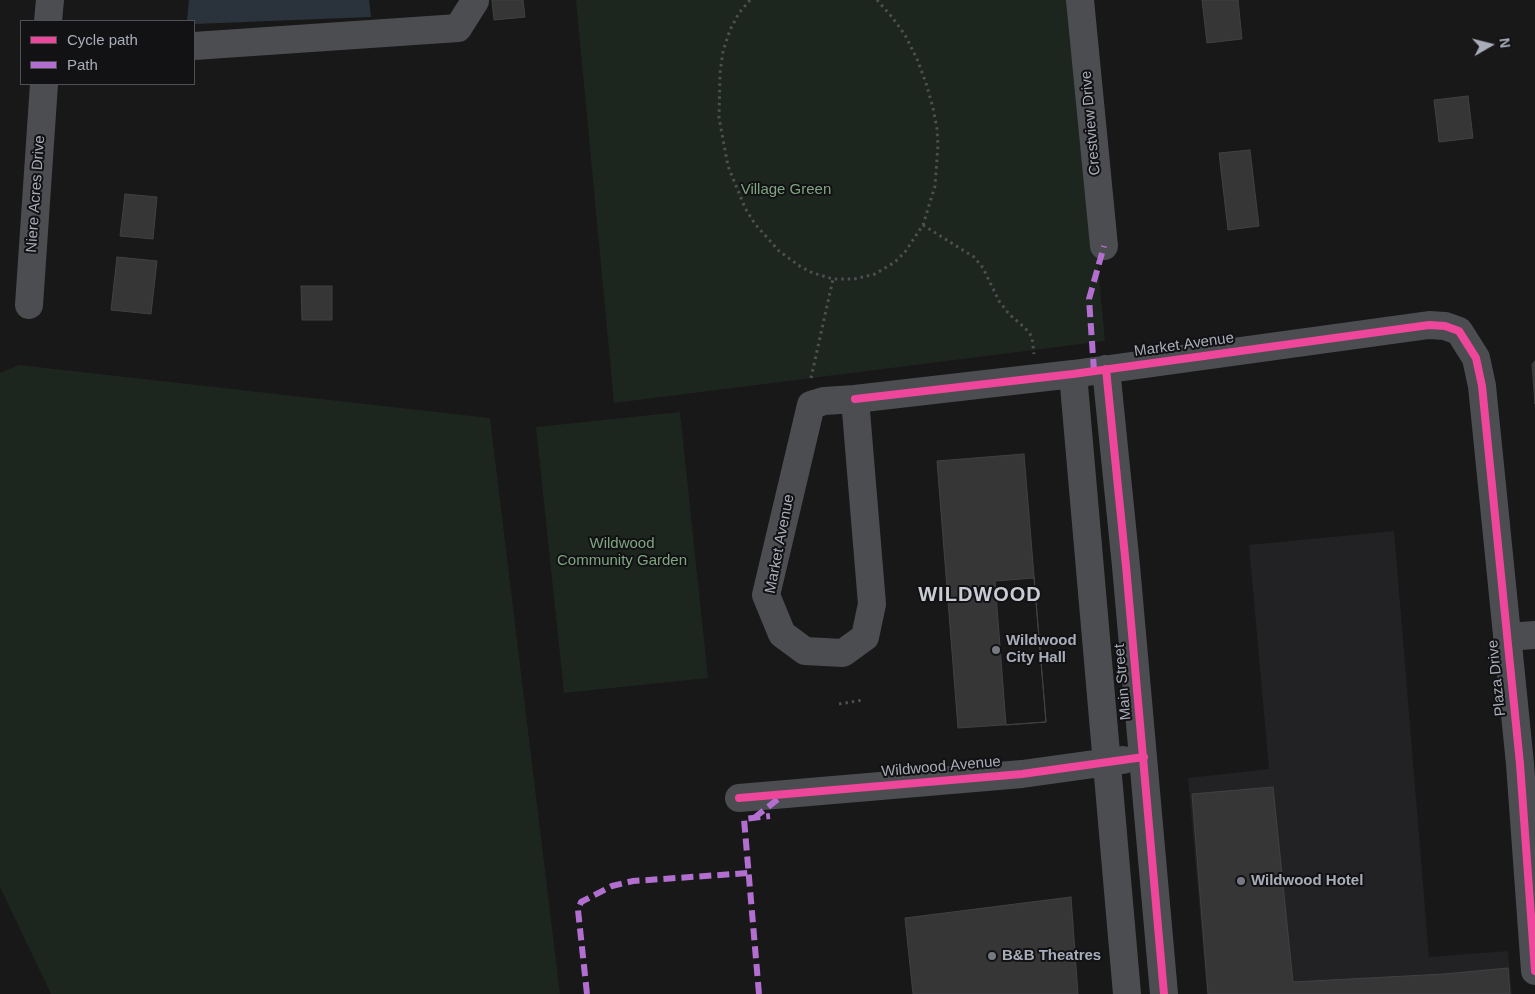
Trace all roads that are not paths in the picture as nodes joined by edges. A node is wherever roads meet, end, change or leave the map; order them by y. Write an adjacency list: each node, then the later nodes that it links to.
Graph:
1 (50, 0): 4 (street)
2 (1080, 0): 7 (street, Crestview Drive)
3 (475, 1): 5 (street)
4 (48, 20)
5 (195, 46)
6 (44, 85): 8 (street, Niere Acres Drive)
7 (1104, 246)
8 (29, 305)
9 (1106, 369): 10 (street, Market Avenue); 11 (street, Market Avenue); 15 (street, Main Street)
10 (1073, 374): 12 (street, Market Avenue); 16 (street, Main Street)
11 (1481, 382): 14 (street, Plaza Drive)
12 (855, 399): 12 (street, Market Avenue)
13 (1535, 635): 14 (street)
14 (1507, 637): 17 (street, Plaza Drive)
15 (1144, 757): 16 (street, Wildwood Avenue); 21 (street, Main Street)
16 (1107, 763): 18 (street, Wildwood Avenue); 20 (street, Main Street)
17 (1527, 764): 19 (street, Plaza Drive)
18 (739, 798)
19 (1535, 971)
20 (1127, 994)
21 (1164, 994)

